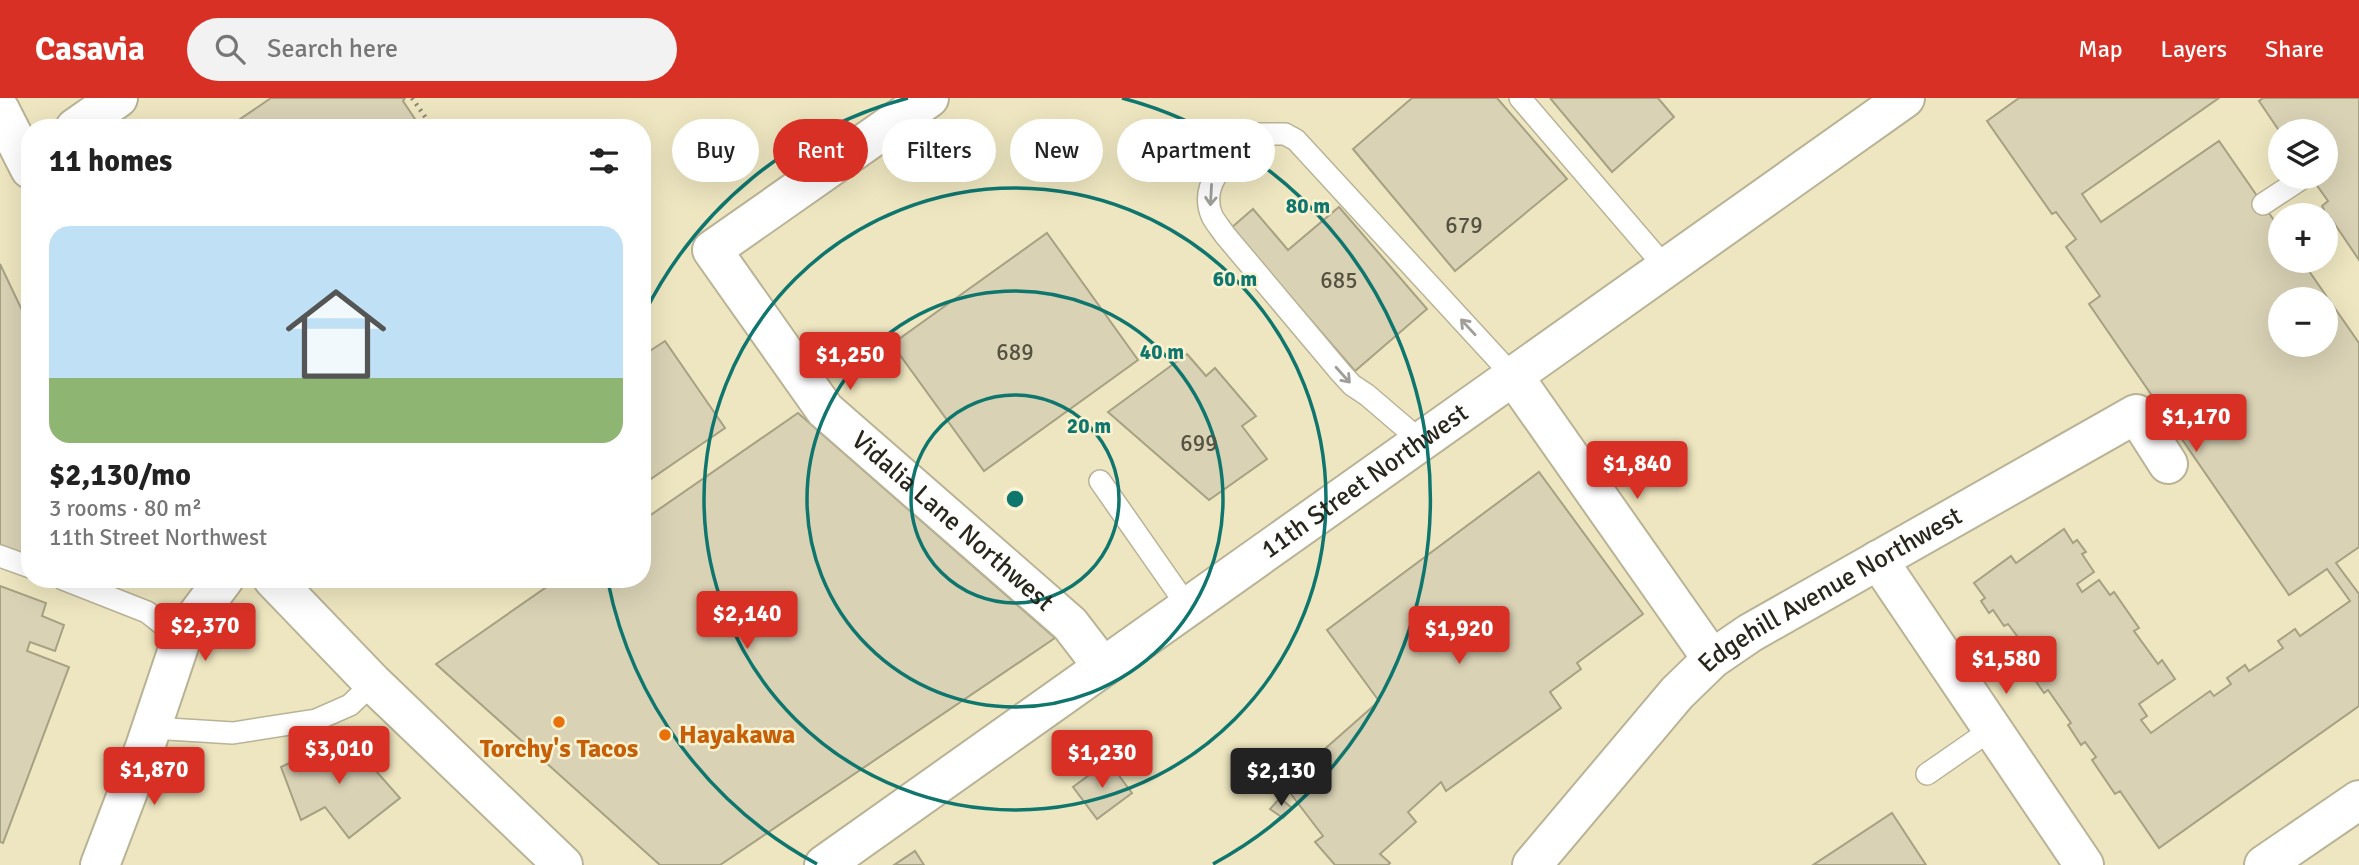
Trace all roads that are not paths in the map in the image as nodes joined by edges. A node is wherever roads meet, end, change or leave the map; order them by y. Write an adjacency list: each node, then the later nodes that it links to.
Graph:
1 (118, 98): 6 (street)
2 (1520, 98): 10 (lane)
3 (1905, 98): 10 (street, 11th Street Northwest)
4 (913, 102): 24 (street, Vidalia Lane Northwest)
5 (0, 110): 7 (street)
6 (88, 119)
7 (21, 148)
8 (2286, 189): 9 (lane)
9 (2263, 204)
10 (1667, 268): 11 (street, 11th Street Northwest)
11 (1514, 377): 12 (street, 11th Street Northwest); 12 (lane, one-way to 12); 23 (street)
12 (1422, 442): 21 (street, 11th Street Northwest)
13 (2168, 464): 16 (street, Edgehill Avenue Northwest)
14 (1100, 481): 21 (lane)
15 (0, 556): 17 (lane)
16 (1878, 560): 23 (street, Edgehill Avenue Northwest); 27 (street)
17 (21, 564)
18 (86, 588): 22 (lane)
19 (217, 588): 22 (street)
20 (282, 588): 25 (street)
21 (1188, 607): 24 (street, 11th Street Northwest)
22 (183, 634): 26 (street)
23 (1712, 659): 33 (street, Edgehill Avenue Northwest)
24 (1103, 667): 32 (street, 11th Street Northwest)
25 (373, 683): 26 (lane); 31 (street)
26 (152, 728): 30 (street)
27 (1992, 729): 28 (lane); 34 (street)
28 (1927, 774)
29 (2359, 800): 35 (street)
30 (100, 865)
31 (563, 865)
32 (824, 865)
33 (1532, 865)
34 (2084, 865)
35 (2264, 865)

